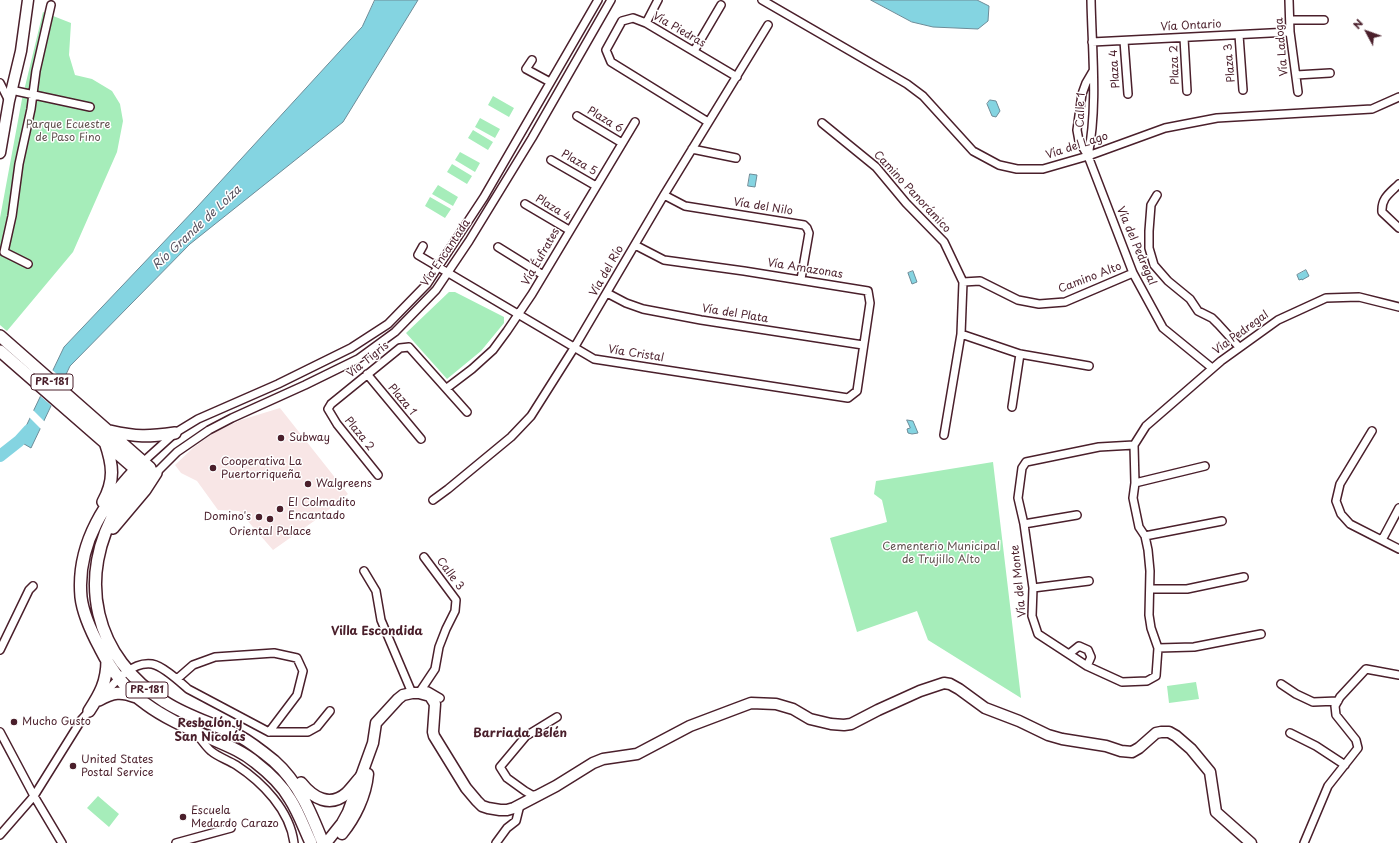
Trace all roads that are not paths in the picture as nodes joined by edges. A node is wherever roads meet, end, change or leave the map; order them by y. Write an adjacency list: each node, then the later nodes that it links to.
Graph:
1 (28, 0): 27 (main road)
2 (598, 0): 25 (street, Vía Encantada)
3 (611, 0): 58 (street, Vía Encantada)
4 (658, 0): 12 (street)
5 (762, 0): 43 (street, Vía del Lago)
6 (1091, 0): 18 (street, Calle 1)
7 (1289, 0): 10 (street, Vía Ladoga)
8 (51, 6): 32 (street)
9 (721, 6): 19 (street)
10 (1290, 20): 11 (street); 14 (street, Vía Ladoga)
11 (1324, 20)
12 (646, 23): 19 (street, Vía Piedras); 38 (street, Vía Piedras)
13 (768, 26): 24 (street, Vía del Río)
14 (1290, 32): 15 (street, Vía Ontario); 23 (street, Vía Ladoga)
15 (1239, 35): 16 (street, Vía Ontario); 28 (street, Plaza 3)
16 (1184, 38): 17 (street, Vía Ontario); 29 (street, Plaza 2)
17 (1124, 41): 18 (street, Vía Ontario); 31 (street, Plaza 4)
18 (1092, 42): 21 (street, Calle 1)
19 (694, 51): 24 (street, Vía Piedras)
20 (532, 60): 25 (street)
21 (1093, 71): 43 (street, Calle 1); 43 (street, Calle 1)
22 (1330, 73): 23 (street)
23 (1296, 75): 30 (street, Vía Ladoga)
24 (737, 77): 38 (street, Vía del Río)
25 (550, 82): 57 (street, Vía Encantada)
26 (0, 83): 34 (street)
27 (11, 90): 32 (street); 34 (main road)
28 (1243, 90)
29 (1187, 91)
30 (1298, 92)
31 (1128, 94)
32 (32, 95): 35 (street); 56 (street)
33 (1399, 97): 43 (street, Vía del Lago)
34 (9, 101): 42 (main road)
35 (90, 107)
36 (577, 116): 40 (street, Plaza 6)
37 (635, 122): 40 (street, Vía Éufrates)
38 (708, 122): 41 (street, Vía del Río)
39 (822, 123): 62 (street, Camino Panorámico)
40 (622, 143): 47 (street, Vía Éufrates)
41 (692, 149): 44 (street); 49 (street, Vía del Río)
42 (0, 153)
43 (1088, 156): 59 (street, Vía del Pedregal)
44 (736, 158)
45 (551, 160): 47 (street, Plaza 5)
46 (1399, 184): 51 (street)
47 (596, 186): 52 (street, Vía Éufrates)
48 (1157, 194): 69 (street)
49 (664, 195): 53 (street, Vía del Río); 61 (street, Vía del Nilo)
50 (525, 204): 52 (street, Plaza 4)
51 (1399, 228)
52 (569, 230): 60 (street, Vía Éufrates)
53 (634, 245): 61 (street, Vía Amazonas); 63 (street, Vía del Río)
54 (423, 246): 57 (street, Vía Cristal)
55 (498, 247): 60 (street)
56 (28, 264)
57 (438, 267): 58 (street, Vía Cristal); 82 (street, Vía Encantada)
58 (447, 273): 65 (street, Vía Cristal); 88 (street, Vía Encantada)
59 (1133, 273): 62 (street, Camino Alto); 74 (street, Vía del Pedregal)
60 (543, 274): 65 (street, Vía Éufrates)
61 (801, 279): 68 (street, Vía Amazonas)
62 (963, 282): 66 (street, Camino Panorámico)
63 (607, 293): 68 (street, Vía del Plata); 70 (street, Vía del Río)
64 (1399, 307): 69 (street, Vía Pedregal)
65 (519, 314): 70 (street, Vía Cristal); 76 (street, Vía Éufrates)
66 (961, 334): 72 (street); 84 (street, Camino Panorámico)
67 (0, 336): 83 (main road, PR-181)
68 (863, 345): 77 (street, Vía Amazonas)
69 (1239, 347): 74 (street, Vía Pedregal)
70 (574, 348): 77 (street, Vía Cristal); 91 (street, Vía del Río)
71 (0, 351): 83 (main road, PR-181)
72 (1020, 354): 73 (street); 79 (street)
73 (1089, 366)
74 (1212, 368): 86 (street)
75 (367, 374): 76 (street, Vía Tigris); 78 (street, Vía Tigris); 85 (street, Plaza 1)
76 (447, 388): 80 (street, Vía Tigris)
77 (852, 395)
78 (331, 404): 89 (street, Plaza 2)
79 (1012, 407)
80 (466, 412)
81 (1372, 431): 98 (street)
82 (175, 433): 83 (main road); 88 (street, Vía Encantada)
83 (104, 434): 88 (main road, PR-181); 97 (main road)
84 (944, 435)
85 (420, 439)
86 (1134, 445): 90 (street, Vía del Monte); 95 (street, Vía del Monte)
87 (1205, 466): 90 (street)
88 (146, 469): 97 (main road, PR-181); 113 (main road, PR-181)
89 (378, 475)
90 (1135, 483): 96 (street, Vía del Monte)
91 (433, 500)
92 (1399, 508): 98 (street)
93 (1077, 515): 95 (street)
94 (1222, 521): 96 (street)
95 (1024, 524): 105 (street, Vía del Monte)
96 (1145, 536): 106 (street, Vía del Monte)
97 (88, 538): 111 (main road, PR-181)
98 (1382, 540): 99 (street)
99 (1399, 549)
100 (424, 557): 118 (street, Calle 3)
101 (364, 571): 118 (street)
102 (1244, 577): 106 (street)
103 (1089, 581): 105 (street)
104 (33, 586): 109 (street)
105 (1032, 588): 110 (street, Vía del Monte)
106 (1150, 589): 108 (street, Vía del Monte)
107 (1261, 634): 108 (street)
108 (1158, 648): 112 (street, Vía del Monte)
109 (0, 650)
110 (1069, 654): 112 (street, Vía del Monte); 112 (street)
111 (106, 660): 115 (main road, PR-181); 123 (main road)
112 (1087, 666)
113 (128, 671): 115 (street); 116 (street); 131 (main road, PR-181)
114 (1399, 675): 122 (street)
115 (118, 678): 119 (main road, PR-181); 121 (street)
116 (176, 679): 128 (street); 128 (street)
117 (1281, 684): 122 (street)
118 (418, 691): 120 (street); 130 (main road, PR-181); 136 (main road)
119 (138, 697): 121 (main road); 126 (main road, PR-181)
120 (440, 698)
121 (99, 700): 123 (street)
122 (1338, 701): 132 (street)
123 (89, 711): 135 (street)
124 (330, 711): 128 (street)
125 (557, 717): 134 (street)
126 (193, 730): 137 (main road, PR-181); 143 (street)
127 (0, 732): 135 (street)
128 (269, 732)
129 (1290, 733): 132 (street)
130 (368, 758): 133 (main road, PR-181); 138 (main road, PR-181)
131 (275, 762): 133 (main road); 146 (main road, PR-181)
132 (1345, 765): 151 (street)
133 (362, 776): 146 (main road, PR-181)
134 (539, 795): 136 (main road); 150 (main road)
135 (34, 796): 140 (street); 141 (street)
136 (520, 805): 149 (street)
137 (297, 813): 144 (main road); 145 (main road, PR-181)
138 (350, 824): 147 (main road, PR-181); 148 (main road)
139 (231, 828): 142 (street)
140 (0, 835)
141 (62, 843)
142 (176, 843)
143 (294, 843)
144 (304, 843)
145 (311, 843)
146 (324, 843)
147 (334, 843)
148 (343, 843)
149 (496, 843)
150 (1251, 843)
151 (1304, 843)

